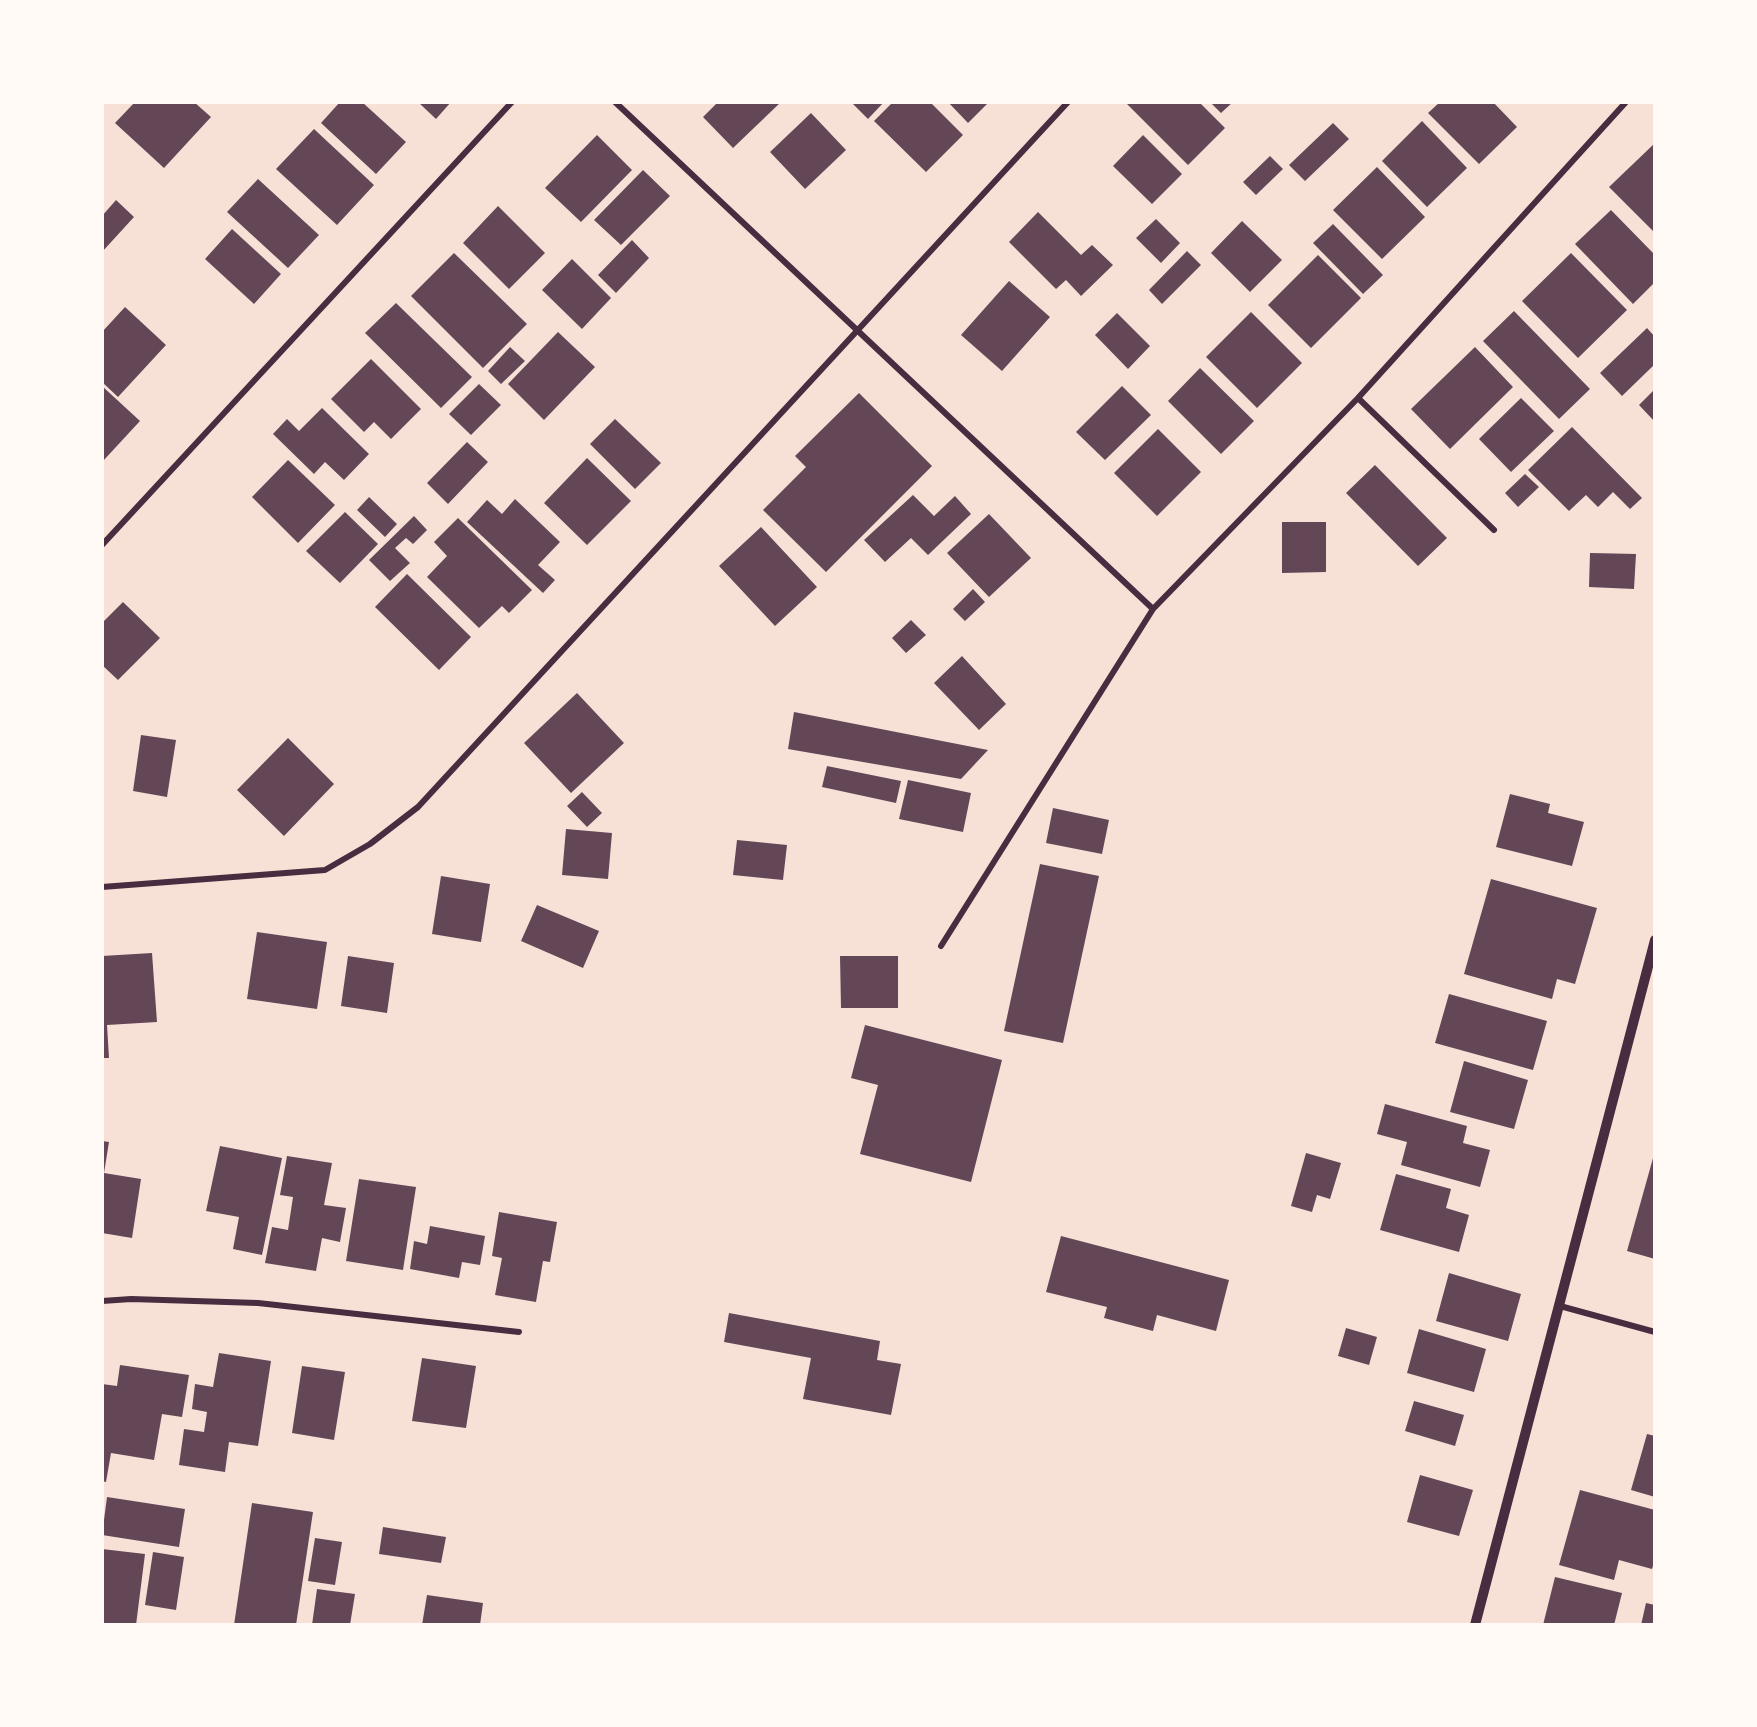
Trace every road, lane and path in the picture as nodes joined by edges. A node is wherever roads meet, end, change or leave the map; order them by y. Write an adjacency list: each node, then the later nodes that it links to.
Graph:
1 (512, 102): 8 (street)
2 (615, 102): 5 (street)
3 (1068, 102): 5 (street)
4 (1626, 102): 6 (street)
5 (858, 331): 9 (street); 10 (street)
6 (1359, 398): 7 (street); 9 (street)
7 (1494, 530)
8 (102, 545)
9 (1153, 609): 12 (street)
10 (102, 887)
11 (1655, 940): 14 (street)
12 (941, 945)
13 (102, 1301): 15 (street)
14 (1560, 1306): 16 (street); 17 (street)
15 (519, 1332)
16 (1655, 1332)
17 (1475, 1625)

